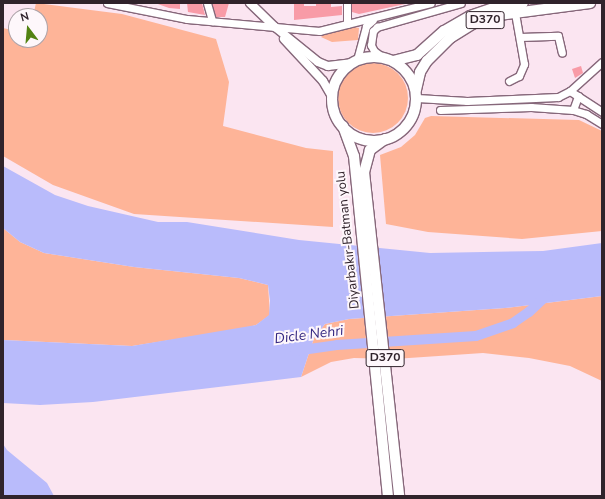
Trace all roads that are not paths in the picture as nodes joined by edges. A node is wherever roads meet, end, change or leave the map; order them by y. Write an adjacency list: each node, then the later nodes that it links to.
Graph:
1 (107, 3): 11 (street)
2 (207, 3): 11 (street)
3 (250, 3): 13 (main road)
4 (347, 3): 12 (street)
5 (431, 3): 10 (street)
6 (461, 3): 16 (street)
7 (523, 3): 16 (highway, D370)
8 (590, 3): 9 (highway, D370)
9 (515, 13): 14 (street); 21 (highway, D370)
10 (374, 19): 12 (street); 17 (street)
11 (212, 21): 13 (street)
12 (347, 24): 13 (street)
13 (275, 27): 17 (main road); 23 (main road)
14 (520, 37): 15 (street); 19 (street)
15 (562, 53)
16 (389, 59): 17 (highway); 21 (highway)
17 (355, 62): 23 (highway)
18 (602, 62): 20 (street)
19 (509, 81)
20 (570, 91): 21 (street); 22 (street)
21 (416, 95): 29 (highway)
22 (578, 96): 25 (street); 26 (street)
23 (333, 98): 28 (highway)
24 (440, 110): 25 (street)
25 (573, 110): 27 (street)
26 (602, 112)
27 (602, 124)
28 (343, 126): 29 (highway); 30 (highway, Diyarbakır-Batman yolu / D370)
29 (385, 140): 31 (highway, Diyarbakır-Batman yolu / D370)
30 (388, 496)
31 (399, 496)

